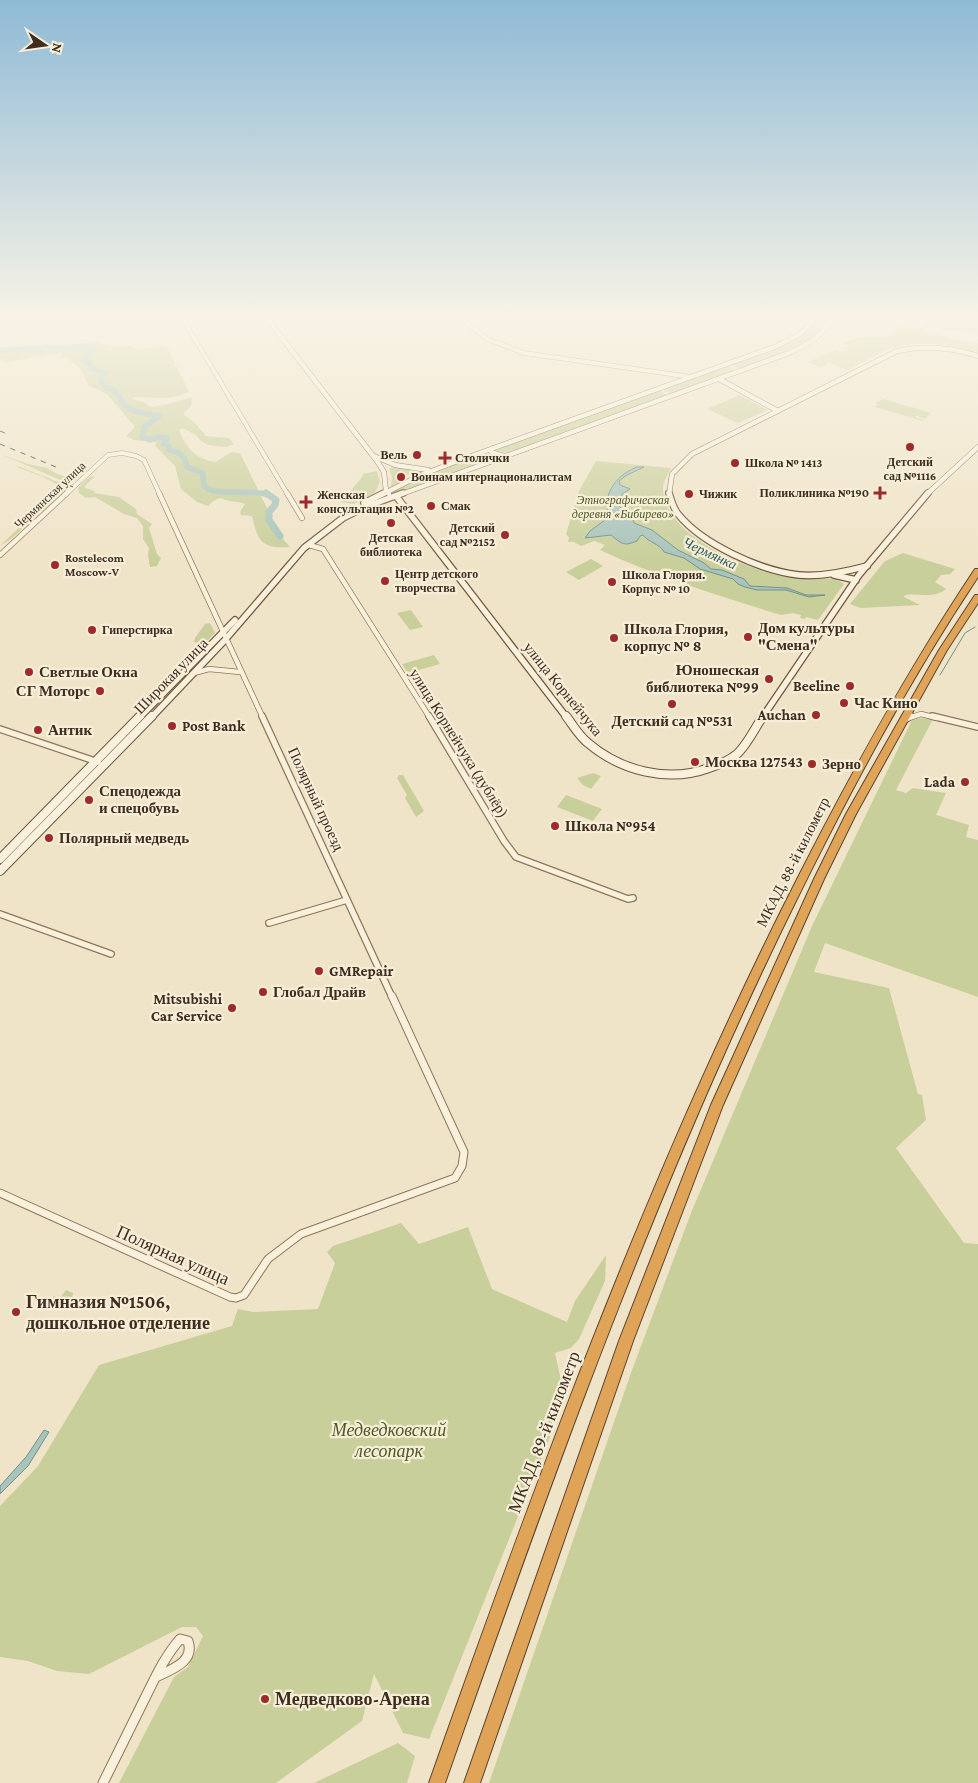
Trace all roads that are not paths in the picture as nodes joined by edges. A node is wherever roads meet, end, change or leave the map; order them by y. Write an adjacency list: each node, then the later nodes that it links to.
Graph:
1 (231, 399): 20 (street)
2 (329, 399): 12 (main road)
3 (630, 399): 9 (main road, Широкая улица)
4 (662, 399): 13 (main road, Широкая улица)
5 (758, 399): 7 (main road)
6 (801, 399): 7 (main road)
7 (778, 411): 26 (main road)
8 (978, 447): 23 (main road, улица Корнейчука)
9 (492, 448): 11 (main road, Широкая улица); 13 (street)
10 (114, 453): 22 (street, Чермянская улица); 31 (street, Полярный проезд)
11 (477, 454): 14 (main road); 16 (main road, Широкая улица)
12 (373, 456): 15 (main road); 17 (main road)
13 (504, 456): 14 (main road, Широкая улица)
14 (490, 461): 19 (main road, Широкая улица)
15 (395, 465): 16 (main road); 17 (main road)
16 (435, 469): 18 (main road, Широкая улица)
17 (383, 470): 18 (main road)
18 (386, 492): 19 (main road); 31 (main road, Широкая улица)
19 (396, 497): 21 (main road, Широкая улица); 29 (main road, улица Корнейчука)
20 (302, 518)
21 (309, 545): 31 (main road, Широкая улица); 45 (street, улица Корнейчука (дублёр))
22 (0, 555)
23 (867, 566): 24 (main road); 28 (main road, улица Корнейчука)
24 (852, 570): 26 (main road); 28 (main road)
25 (978, 572): 50 (highway, МКАД, 88-й километр)
26 (830, 574): 27 (main road)
27 (838, 575): 28 (main road); 29 (main road)
28 (858, 578): 29 (main road, улица Корнейчука)
29 (851, 586)
30 (978, 597): 34 (highway, МКАД, 88-й километр)
31 (224, 636): 32 (main road, Широкая улица); 33 (street, Полярный проезд)
32 (190, 672): 33 (street); 39 (main road, Широкая улица); 40 (main road, Широкая улица)
33 (240, 672): 46 (street, Полярный проезд)
34 (914, 701): 35 (street); 36 (highway, МКАД, 88-й километр)
35 (926, 715): 36 (street); 37 (street)
36 (902, 723): 56 (highway, МКАД, 88-й километр)
37 (978, 727)
38 (0, 730): 41 (street)
39 (114, 744): 40 (main road); 41 (main road, Широкая улица)
40 (122, 745): 42 (main road, Широкая улица)
41 (96, 761): 42 (street); 43 (main road, Широкая улица)
42 (104, 764): 44 (main road, Широкая улица)
43 (0, 859)
44 (0, 870)
45 (633, 898)
46 (347, 900): 48 (street); 51 (street, Полярный проезд)
47 (0, 914): 49 (street)
48 (269, 923)
49 (111, 954)
50 (697, 1098): 55 (highway, МКАД, 89-й километр)
51 (455, 1178): 52 (street, Полярная улица)
52 (0, 1193)
53 (156, 1677): 54 (street)
54 (104, 1783)
55 (437, 1783)
56 (472, 1783)

